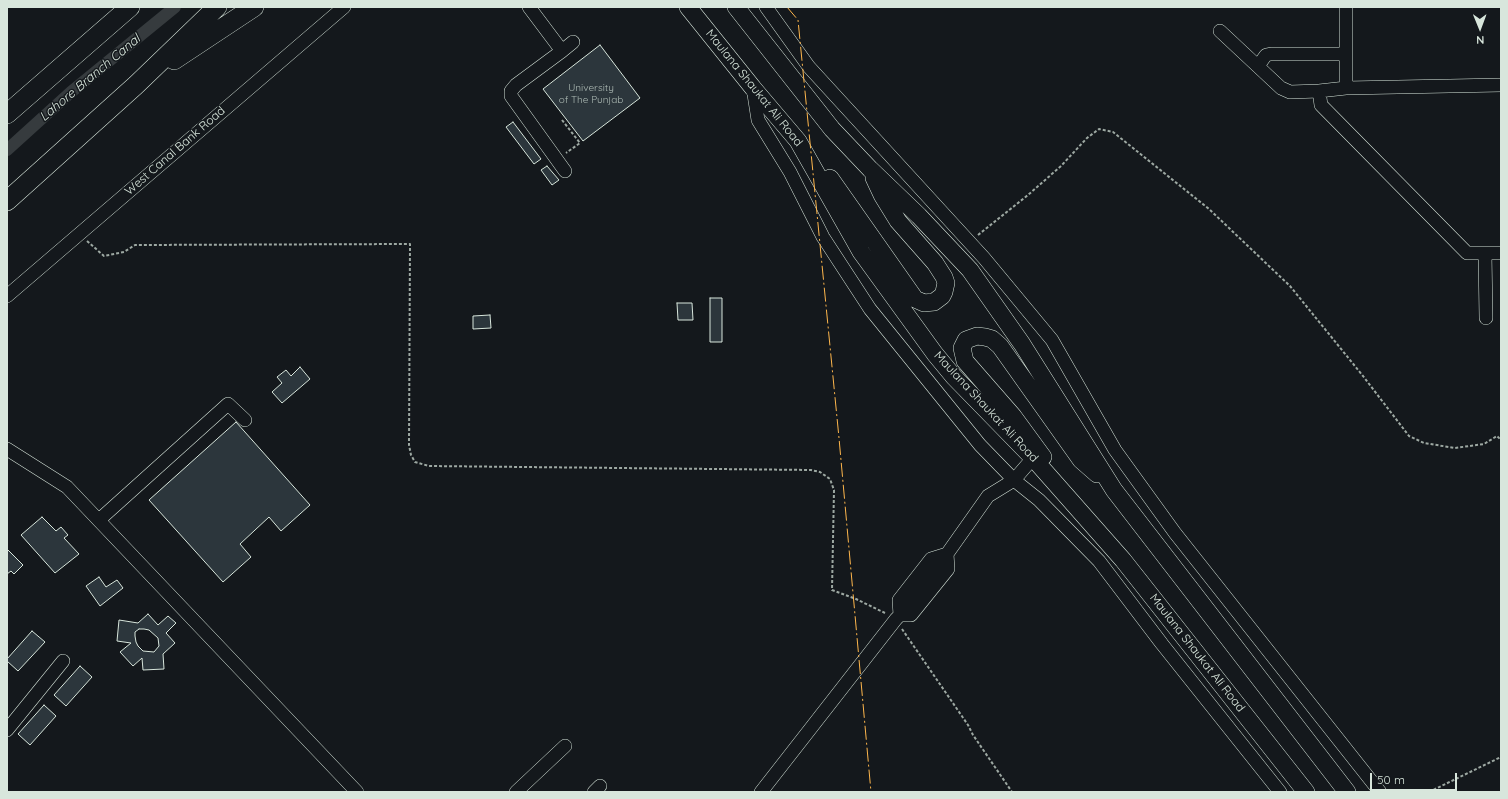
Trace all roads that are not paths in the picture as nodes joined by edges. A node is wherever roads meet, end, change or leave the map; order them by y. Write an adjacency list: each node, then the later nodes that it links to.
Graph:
1 (129, 7): 20 (highway)
2 (217, 7): 15 (highway)
3 (254, 7): 15 (highway)
4 (344, 7): 27 (street, West Canal Bank Road)
5 (529, 7): 12 (street)
6 (688, 7): 17 (main road, Maulana Shaukat Ali Road)
7 (736, 7): 22 (main road)
8 (766, 7): 47 (street)
9 (1346, 7): 13 (street)
10 (1220, 31): 14 (street)
11 (573, 42): 12 (street)
12 (562, 51): 23 (street)
13 (1346, 54): 14 (street); 18 (street)
14 (1258, 66): 19 (street)
15 (136, 85): 24 (highway)
16 (1501, 86): 18 (street)
17 (753, 88): 21 (main road, Maulana Shaukat Ali Road); 32 (street)
18 (1346, 88): 19 (street)
19 (1319, 91): 25 (street)
20 (7, 114)
21 (805, 150): 22 (main road); 31 (main road, Maulana Shaukat Ali Road)
22 (870, 169): 33 (main road)
23 (565, 171)
24 (7, 201)
25 (1485, 253): 26 (street); 28 (street)
26 (1501, 253)
27 (7, 296)
28 (1486, 318)
29 (245, 420): 35 (street)
30 (7, 449): 35 (street)
31 (1033, 458): 32 (street); 34 (main road, Maulana Shaukat Ali Road)
32 (1014, 480): 36 (street); 44 (street)
33 (1114, 490): 34 (main road); 46 (main road)
34 (1074, 504): 45 (main road, Maulana Shaukat Ali Road)
35 (99, 520): 41 (street)
36 (947, 554): 37 (street); 37 (street)
37 (898, 617): 43 (street)
38 (63, 661): 39 (street)
39 (7, 730)
40 (565, 746): 42 (street)
41 (357, 792)
42 (516, 792)
43 (761, 792)
44 (1280, 792)
45 (1306, 792)
46 (1347, 792)
47 (1380, 792)

